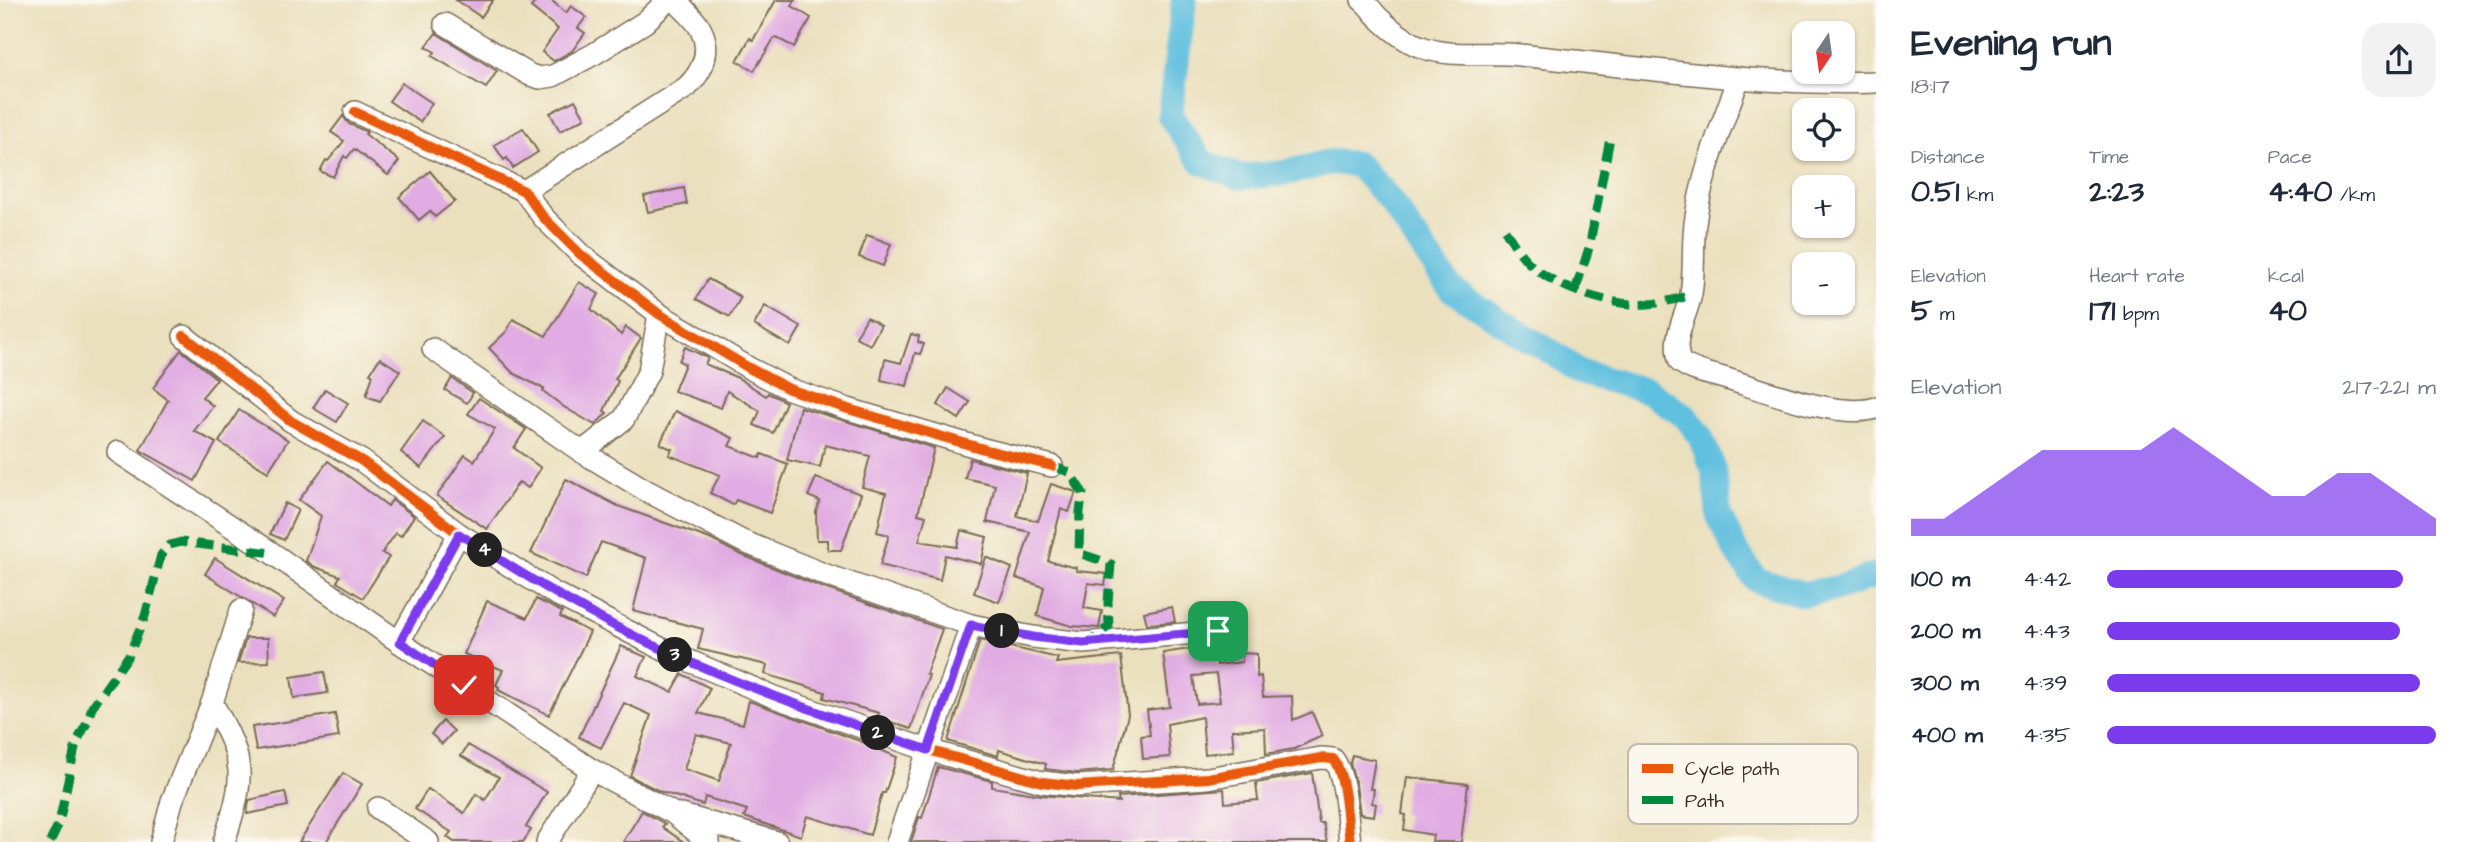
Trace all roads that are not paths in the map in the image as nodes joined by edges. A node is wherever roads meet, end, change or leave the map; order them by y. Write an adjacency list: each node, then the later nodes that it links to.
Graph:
1 (668, 0): 4 (street)
2 (675, 0): 8 (street)
3 (1362, 0): 5 (street)
4 (445, 24)
5 (1739, 78): 6 (street); 12 (street)
6 (1876, 82)
7 (355, 113): 8 (street)
8 (524, 191): 9 (street)
9 (659, 314): 14 (street); 15 (street)
10 (184, 336): 16 (street)
11 (433, 349): 14 (street)
12 (1876, 408)
13 (118, 452): 20 (street)
14 (582, 452): 18 (street)
15 (1052, 466)
16 (459, 534): 20 (street); 22 (street)
17 (241, 610): 21 (street)
18 (971, 625): 19 (street); 22 (street)
19 (1218, 631)
20 (400, 642): 23 (street)
21 (212, 703): 26 (street); 27 (street)
22 (928, 750): 32 (street); 33 (street)
23 (592, 770): 25 (street); 29 (street)
24 (378, 808): 28 (street)
25 (673, 813): 30 (street); 31 (street)
26 (161, 842)
27 (224, 842)
28 (428, 842)
29 (547, 842)
30 (709, 842)
31 (777, 842)
32 (897, 842)
33 (1350, 842)

